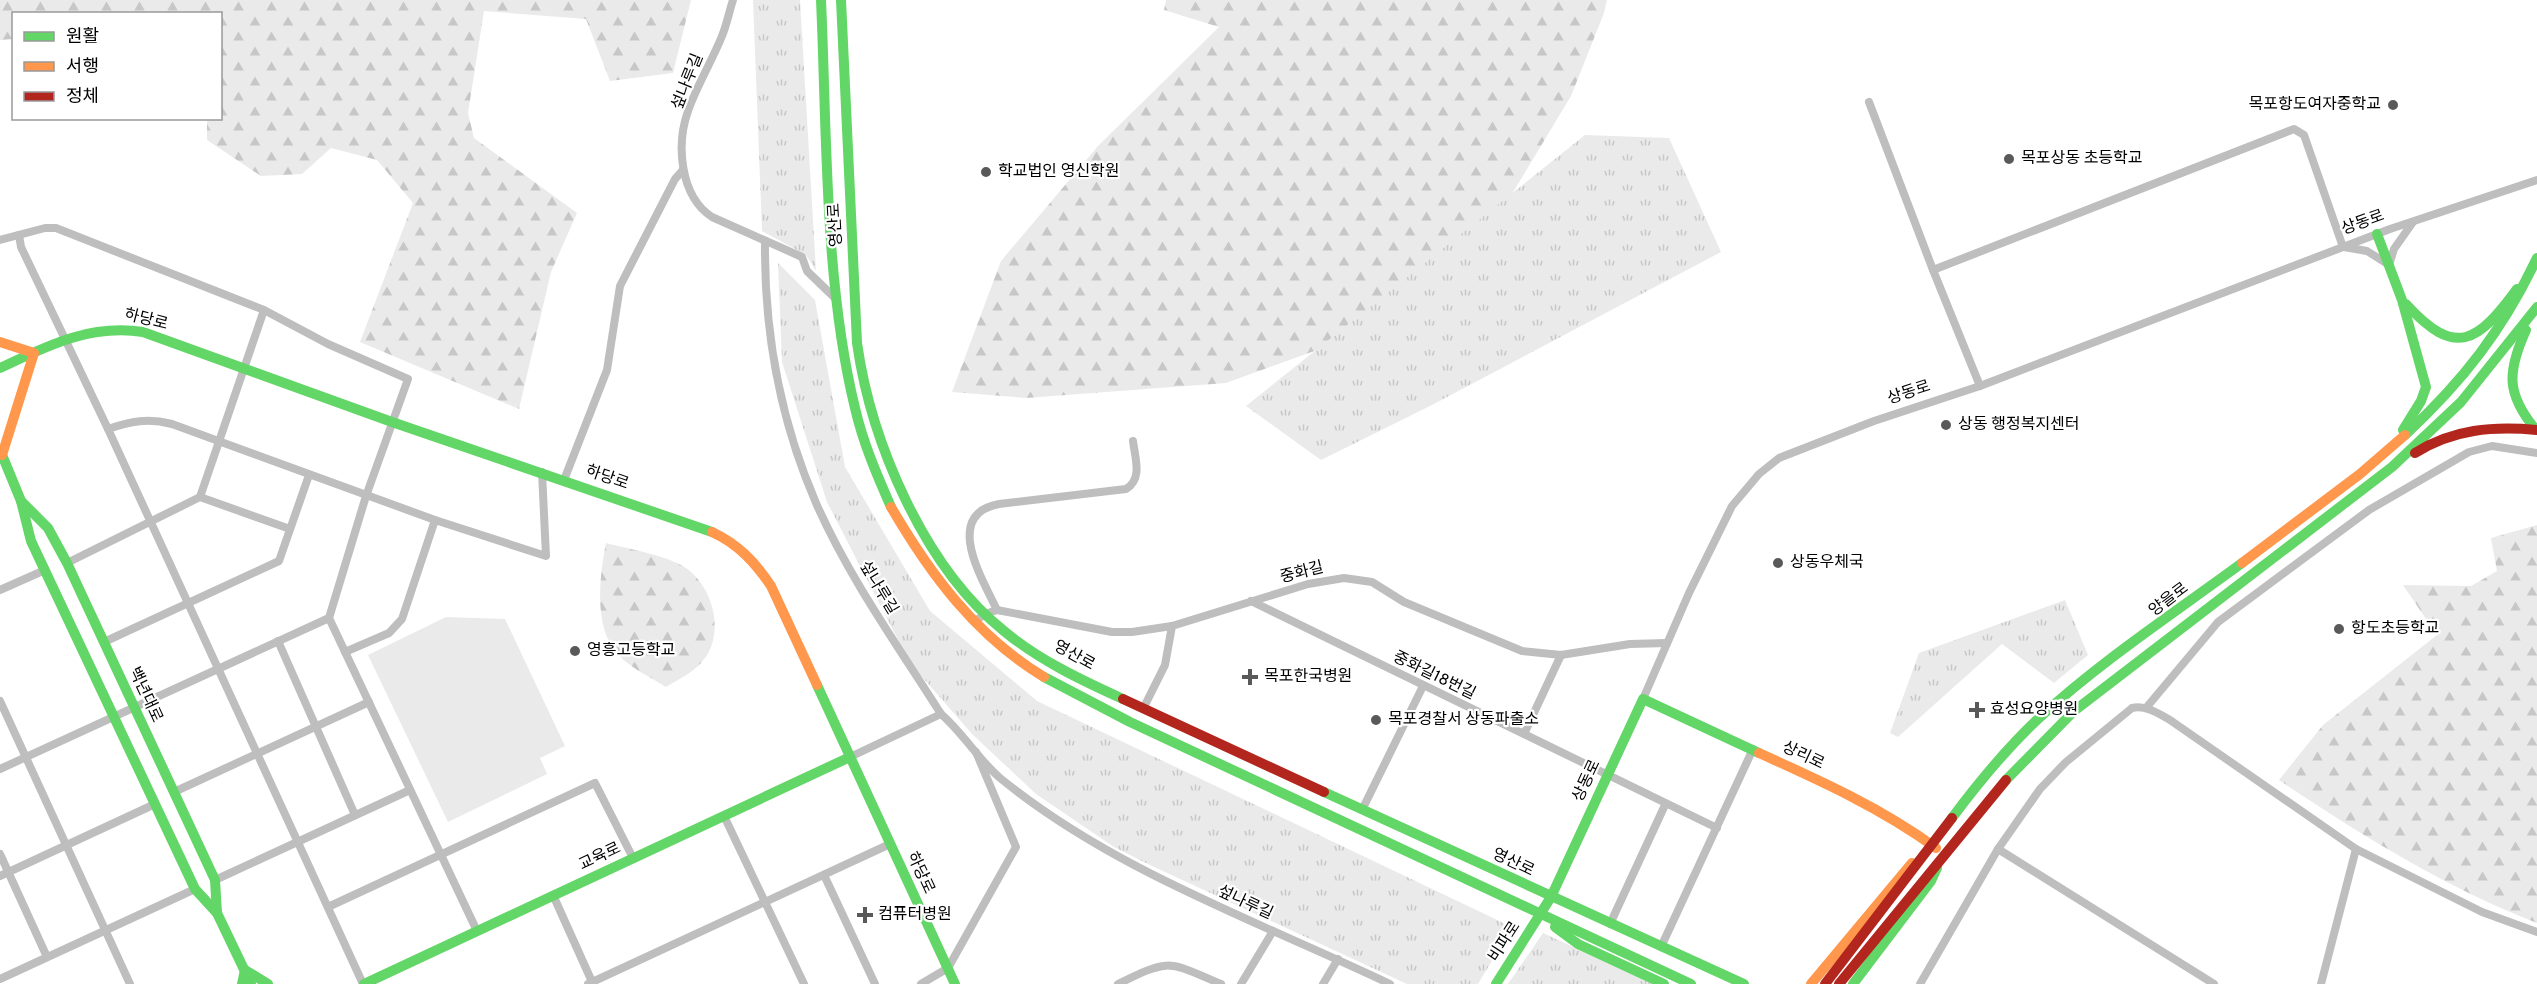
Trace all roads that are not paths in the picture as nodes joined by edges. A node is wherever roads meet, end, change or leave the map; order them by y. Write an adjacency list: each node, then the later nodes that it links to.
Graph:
1 (733, 0): 5 (street, 섶나루길)
2 (821, 0): 17 (street, 영산로)
3 (841, 0): 51 (street, 영산로)
4 (1869, 102): 16 (street)
5 (683, 170): 11 (street, 섶나루길); 37 (street)
6 (2537, 180): 7 (street, 상동로)
7 (2413, 222): 8 (street, 상동로); 15 (street)
8 (2377, 234): 12 (street, 상동로); 15 (street)
9 (19, 235): 10 (street); 20 (street); 21 (street)
10 (0, 240)
11 (765, 241): 17 (street); 68 (street, 섶나루길)
12 (2343, 247): 15 (street); 16 (street); 26 (street, 상동로)
13 (2537, 252): 18 (street)
14 (2537, 258): 34 (street, 양을로)
15 (2389, 265): 18 (street)
16 (1933, 270): 26 (street)
17 (836, 299): 53 (street, 영산로)
18 (2402, 300): 34 (street)
19 (2537, 308): 29 (street); 40 (street, 양을로)
20 (264, 310): 24 (street); 27 (street)
21 (64, 339): 23 (street, 하당로); 24 (street, 하당로); 28 (street)
22 (0, 342): 23 (street)
23 (34, 353): 25 (street, 하당로); 32 (street)
24 (243, 368): 27 (street, 하당로); 31 (street)
25 (0, 369)
26 (1980, 386): 57 (street, 상동로)
27 (392, 422): 35 (street, 하당로); 38 (street)
28 (108, 429): 31 (street); 43 (street)
29 (2536, 430): 40 (street)
30 (1133, 441): 50 (street)
31 (219, 442): 36 (street); 39 (street)
32 (1, 453): 41 (street, 백년대로)
33 (2537, 453): 66 (street)
34 (2362, 471): 89 (street, 양을로)
35 (542, 472): 37 (street, 하당로); 42 (street)
36 (309, 475): 38 (street); 44 (street)
37 (564, 480): 76 (street, 하당로)
38 (366, 496): 42 (street); 52 (street)
39 (200, 497): 43 (street); 44 (street)
40 (2355, 498): 94 (street, 양을로)
41 (21, 501): 45 (street, 백년대로); 46 (street, 백년대로)
42 (435, 520): 58 (street)
43 (151, 522): 45 (street); 49 (street)
44 (290, 529): 49 (street)
45 (67, 562): 56 (street, 백년대로)
46 (45, 570): 47 (street); 69 (street, 백년대로)
47 (0, 590)
48 (1251, 600): 54 (street, 중화길); 59 (street, 중화길); 61 (street, 중화길18번길)
49 (187, 604): 56 (street); 60 (street)
50 (997, 610): 51 (street, 중화길); 54 (street, 중화길)
51 (985, 614): 53 (street, 중화길); 67 (street, 영산로)
52 (329, 618): 55 (street); 58 (street)
53 (974, 622): 107 (street, 영산로)
54 (1172, 626): 67 (street)
55 (278, 641): 60 (street); 70 (street)
56 (104, 642): 65 (street, 백년대로)
57 (1666, 643): 59 (street, 중화길); 62 (street, 상동로)
58 (345, 652): 64 (street)
59 (1561, 655): 71 (street)
60 (217, 669): 65 (street); 74 (street)
61 (1423, 686): 71 (street, 중화길18번길); 83 (street)
62 (1643, 699): 72 (street, 상리로); 78 (street, 상동로)
63 (0, 701): 75 (street)
64 (369, 702): 70 (street); 79 (street)
65 (135, 707): 69 (street); 80 (street, 백년대로)
66 (2146, 708): 91 (street); 92 (street)
67 (1143, 709): 83 (street, 영산로)
68 (941, 714): 73 (street, 섶나루길); 76 (street)
69 (115, 716): 75 (street); 81 (street, 백년대로)
70 (316, 726): 74 (street); 84 (street)
71 (1524, 734): 78 (street, 중화길18번길)
72 (1752, 749): 86 (street); 89 (street, 상리로)
73 (976, 750): 111 (street, 섶나루길); 116 (street)
74 (257, 753): 80 (street); 87 (street)
75 (26, 757): 77 (street); 90 (street)
76 (850, 757): 85 (street, 교육로); 88 (street, 하당로)
77 (0, 769)
78 (1607, 775): 82 (street, 중화길18번길); 103 (street, 상동로)
79 (410, 790): 84 (street); 95 (street)
80 (174, 792): 100 (street, 백년대로)
81 (155, 804): 90 (street); 101 (street, 백년대로)
82 (1665, 805): 86 (street, 중화길18번길); 108 (street)
83 (1363, 808): 103 (street, 영산로)
84 (355, 815): 87 (street)
85 (724, 816): 96 (street, 교육로); 104 (street)
86 (1718, 828): 113 (street)
87 (299, 842): 100 (street); 105 (street)
88 (890, 844): 98 (street); 116 (street, 하당로)
89 (1932, 844): 94 (street, 상리로); 121 (street, 양을로); 139 (street)
90 (67, 845): 97 (street); 109 (street)
91 (1998, 849): 141 (street); 142 (street)
92 (2356, 849): 112 (street); 143 (street)
93 (0, 854): 97 (street)
94 (1943, 854): 121 (street, 양을로); 140 (street)
95 (440, 855): 96 (street); 105 (street); 110 (street)
96 (633, 858): 102 (street, 교육로)
97 (9, 872): 99 (street); 114 (street)
98 (824, 875): 104 (street); 127 (street)
99 (0, 876)
100 (215, 880): 106 (street, 백년대로)
101 (195, 889): 106 (street, 백년대로); 109 (street)
102 (553, 895): 110 (street, 교육로); 120 (street)
103 (1551, 897): 107 (street, 상동로); 108 (street, 영산로)
104 (765, 902): 120 (street); 126 (street)
105 (328, 907): 125 (street)
106 (217, 913): 117 (street, 백년대로)
107 (1540, 916): 135 (street, 비파로); 136 (street); 137 (street, 영산로)
108 (1610, 924): 113 (street, 영산로)
109 (107, 931): 114 (street); 119 (street)
110 (477, 931): 125 (street, 교육로)
111 (1274, 931): 115 (street, 섶나루길); 132 (street)
112 (2537, 932)
113 (1661, 947): 138 (street, 영산로)
114 (47, 957): 118 (street)
115 (1338, 959): 133 (street); 134 (street, 섶나루길)
116 (948, 968): 128 (street); 129 (street, 하당로)
117 (245, 970): 122 (street); 123 (street, 백년대로); 124 (street)
118 (0, 979)
119 (127, 983)
120 (591, 983)
121 (1831, 983)
122 (242, 984)
123 (251, 984)
124 (268, 984)
125 (363, 984)
126 (804, 984)
127 (875, 984)
128 (921, 984)
129 (955, 984)
130 (1118, 984): 131 (street)
131 (1221, 984)
132 (1241, 984)
133 (1323, 984)
134 (1390, 984)
135 (1496, 984)
136 (1664, 984)
137 (1691, 984)
138 (1744, 984)
139 (1811, 984)
140 (1853, 984)
141 (1920, 984)
142 (2214, 984)
143 (2321, 984)

